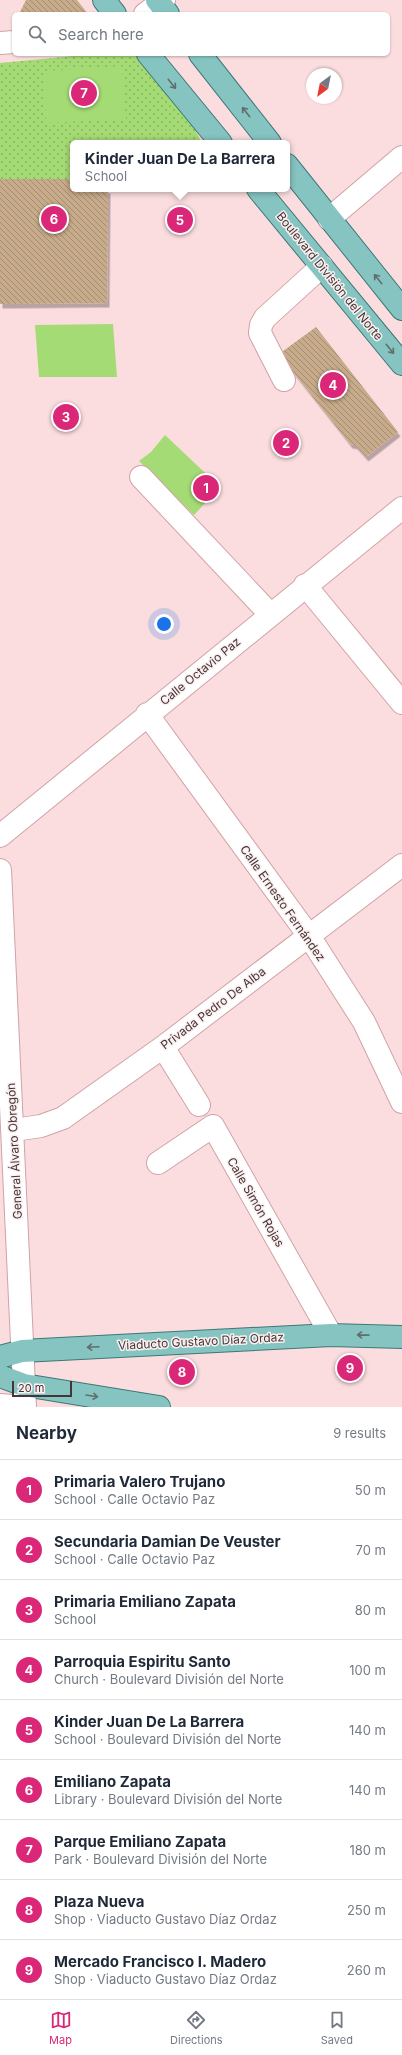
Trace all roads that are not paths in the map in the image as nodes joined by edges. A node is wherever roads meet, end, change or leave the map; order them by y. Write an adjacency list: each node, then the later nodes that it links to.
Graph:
1 (104, 0): 2 (main road)
2 (113, 12)
3 (12, 42): 4 (street)
4 (0, 43)
5 (150, 56): 7 (main road, one-way to 7)
6 (202, 56): 8 (main road, one-way to 6)
7 (219, 140)
8 (268, 140)
9 (402, 157): 12 (street)
10 (290, 169): 12 (main road)
11 (260, 192): 13 (main road, Boulevard División del Norte)
12 (329, 219): 14 (main road, one-way to 12)
13 (322, 266): 15 (main road, Boulevard División del Norte, one-way to 15); 16 (street)
14 (402, 309)
15 (402, 364)
16 (284, 380)
17 (141, 477): 20 (street)
18 (402, 508): 19 (street, Calle Octavio Paz)
19 (304, 586): 20 (street, Calle Octavio Paz); 21 (street)
20 (270, 614): 22 (street, Calle Octavio Paz)
21 (402, 704)
22 (147, 714): 23 (street, Calle Octavio Paz); 26 (street, Calle Ernesto Fernández)
23 (0, 836)
24 (402, 865): 26 (street, Privada Pedro De Alba)
25 (0, 870): 27 (street, General Álvaro Obregón)
26 (309, 936): 28 (street, Privada Pedro De Alba); 29 (street, Calle Ernesto Fernández)
27 (3, 986): 31 (street, General Álvaro Obregón)
28 (163, 1047): 30 (street); 31 (street, Privada Pedro De Alba)
29 (402, 1102)
30 (199, 1105)
31 (14, 1130): 35 (street, General Álvaro Obregón)
32 (158, 1163): 33 (street, Calle Simón Rojas)
33 (331, 1335): 34 (main road, Viaducto Gustavo Díaz Ordaz, one-way to 33); 35 (main road, Viaducto Gustavo Díaz Ordaz, one-way to 35)
34 (402, 1337)
35 (22, 1350): 36 (main road, Viaducto Gustavo Díaz Ordaz); 38 (street, General Álvaro Obregón)
36 (0, 1357)
37 (0, 1376): 38 (main road)
38 (24, 1385): 40 (street, General Álvaro Obregón); 41 (main road, one-way to 41)
39 (0, 1405): 40 (street)
40 (25, 1407)
41 (158, 1407)

